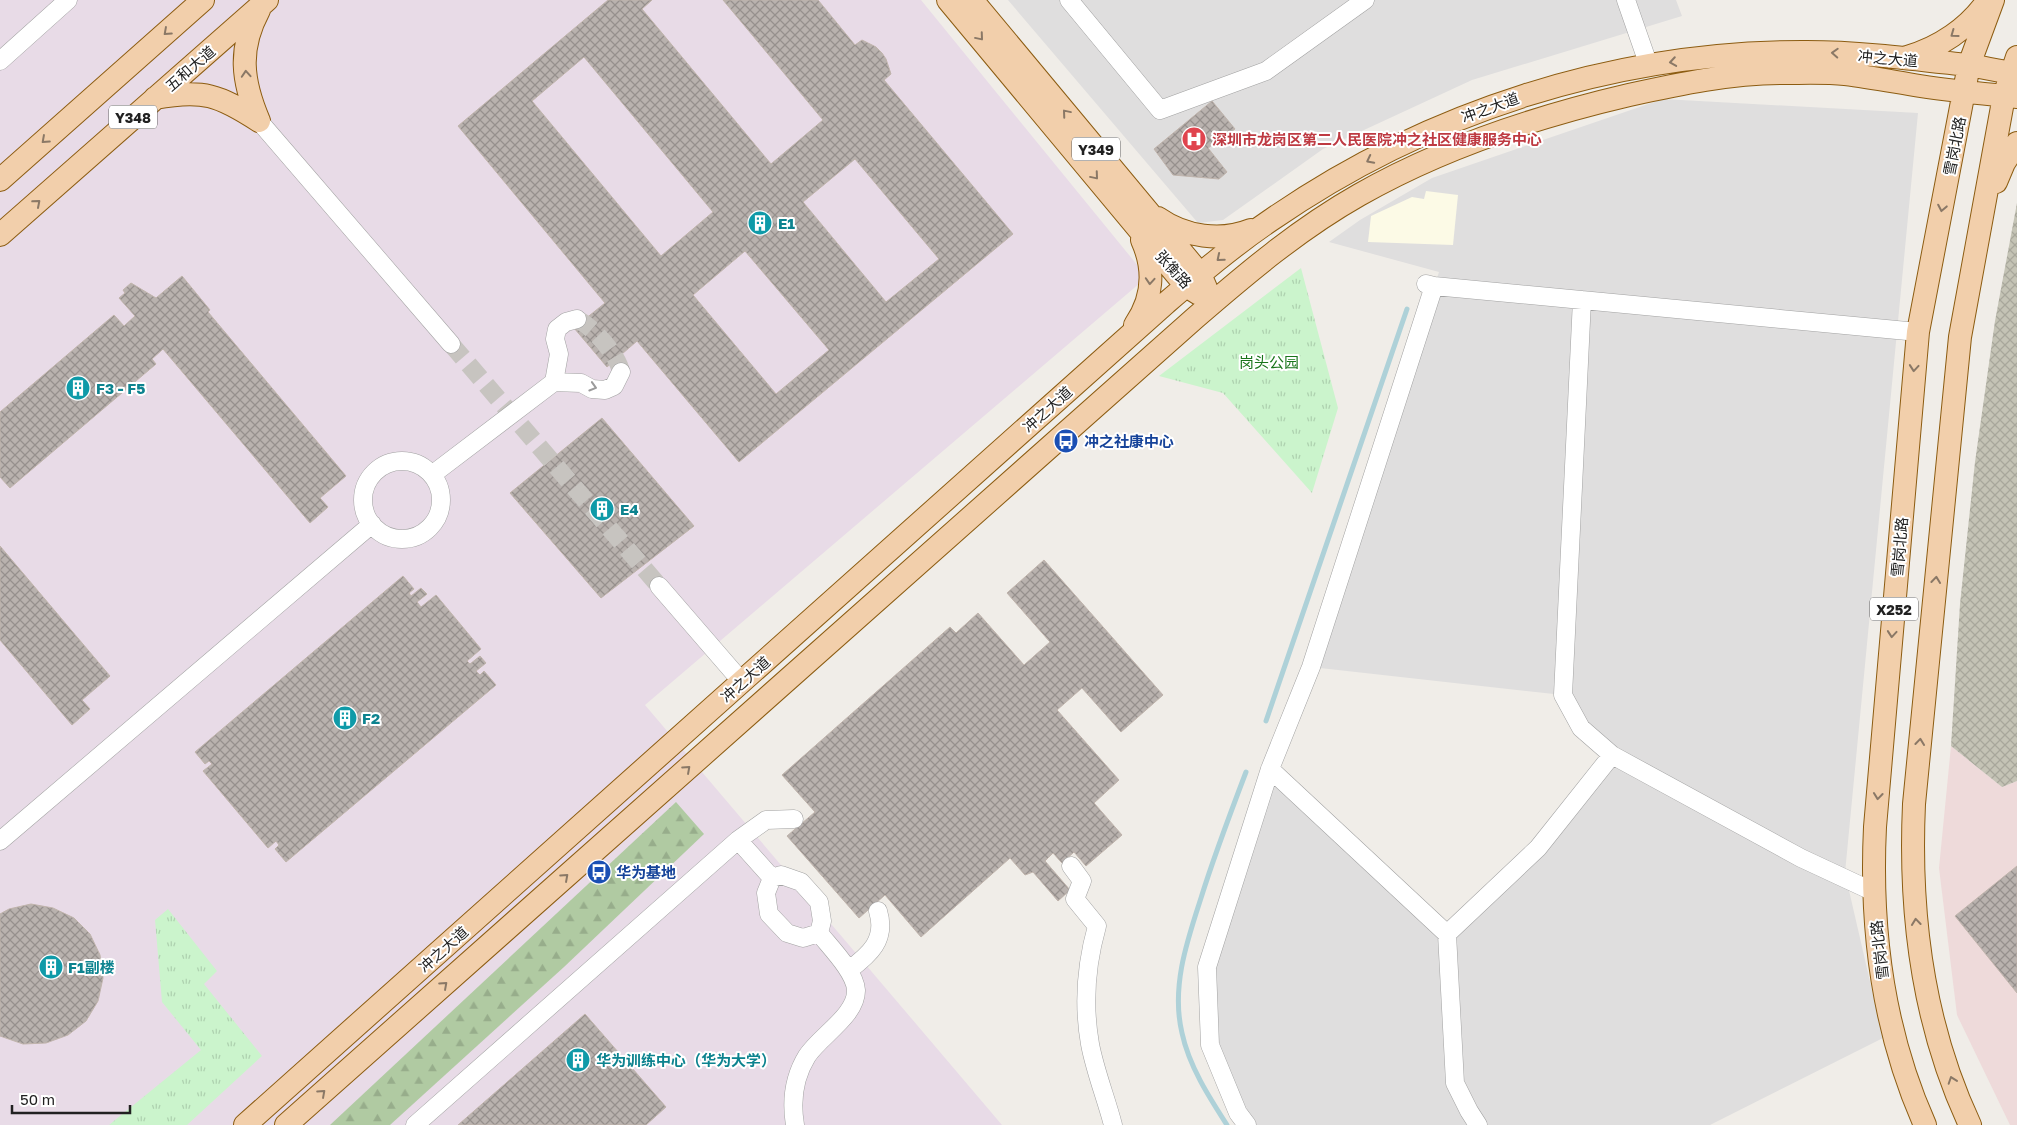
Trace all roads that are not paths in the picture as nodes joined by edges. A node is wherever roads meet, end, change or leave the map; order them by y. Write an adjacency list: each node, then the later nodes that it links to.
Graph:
1 (68, 0): 12 (street)
2 (203, 0): 21 (main road, Y348, one-way to 21)
3 (948, 0): 23 (main road, 张衡路, one-way to 23)
4 (972, 0): 23 (main road, 张衡路 / Y349, one-way to 4)
5 (1069, 0): 6 (street)
6 (1365, 0)
7 (1626, 0): 14 (street)
8 (1988, 0): 11 (main road, one-way to 11)
9 (1993, 0): 13 (main road, 雪岗北路 / X252)
10 (264, 2): 18 (main road, 五和大道 / Y348); 19 (main road, one-way to 10)
11 (1901, 59): 13 (main road, 冲之大道); 14 (main road, 冲之大道, one-way to 14)
12 (0, 60)
13 (1969, 65): 15 (main road, 冲之大道); 16 (main road, 雪岗北路 / X252)
14 (1649, 66): 24 (main road, 冲之大道, one-way to 24)
15 (2015, 68): 17 (main road, X252)
16 (1964, 91): 17 (main road, 冲之大道); 28 (main road, 冲之大道); 30 (main road, 雪岗北路 / X252, one-way to 30)
17 (2010, 97): 22 (main road, X252)
18 (155, 98): 19 (main road); 25 (main road, 五和大道 / Y348, one-way to 18)
19 (259, 121): 32 (street)
20 (2017, 143): 22 (main road)
21 (0, 180)
22 (1983, 210): 59 (main road, X252, one-way to 22)
23 (1138, 213): 24 (main road); 26 (main road, 张衡路 / Y349); 31 (main road, one-way to 31)
24 (1264, 225): 26 (main road, 冲之大道, one-way to 26)
25 (0, 235)
26 (1193, 280): 28 (main road, 张衡路 / Y349); 31 (main road, 冲之大道)
27 (1582, 300): 30 (street); 39 (street); 40 (street)
28 (1212, 303): 52 (main road, 冲之大道, one-way to 28)
29 (577, 320): 34 (street)
30 (1918, 332): 46 (main road, 雪岗北路 / X252, one-way to 46)
31 (1125, 340): 38 (main road, 冲之大道)
32 (451, 344)
33 (621, 372): 34 (street, one-way to 33)
34 (554, 382): 35 (street)
35 (433, 474): 36 (street); 36 (street)
36 (372, 524): 43 (street)
37 (659, 586): 38 (street)
38 (742, 682): 51 (main road, 冲之大道)
39 (1612, 755): 46 (street); 49 (street)
40 (1270, 768): 49 (street); 56 (street)
41 (794, 819): 42 (street)
42 (738, 840): 45 (street); 53 (street)
43 (0, 841)
44 (1071, 866): 55 (street)
45 (772, 878): 48 (street); 48 (street)
46 (1874, 892): 58 (main road, 雪岗北路 / X252)
47 (878, 911): 50 (street)
48 (819, 933): 50 (street)
49 (1447, 934): 57 (street)
50 (849, 970): 54 (street)
51 (245, 1125)
52 (286, 1125)
53 (415, 1125)
54 (795, 1125)
55 (1113, 1125)
56 (1247, 1125)
57 (1478, 1125)
58 (1925, 1125)
59 (1970, 1125)

